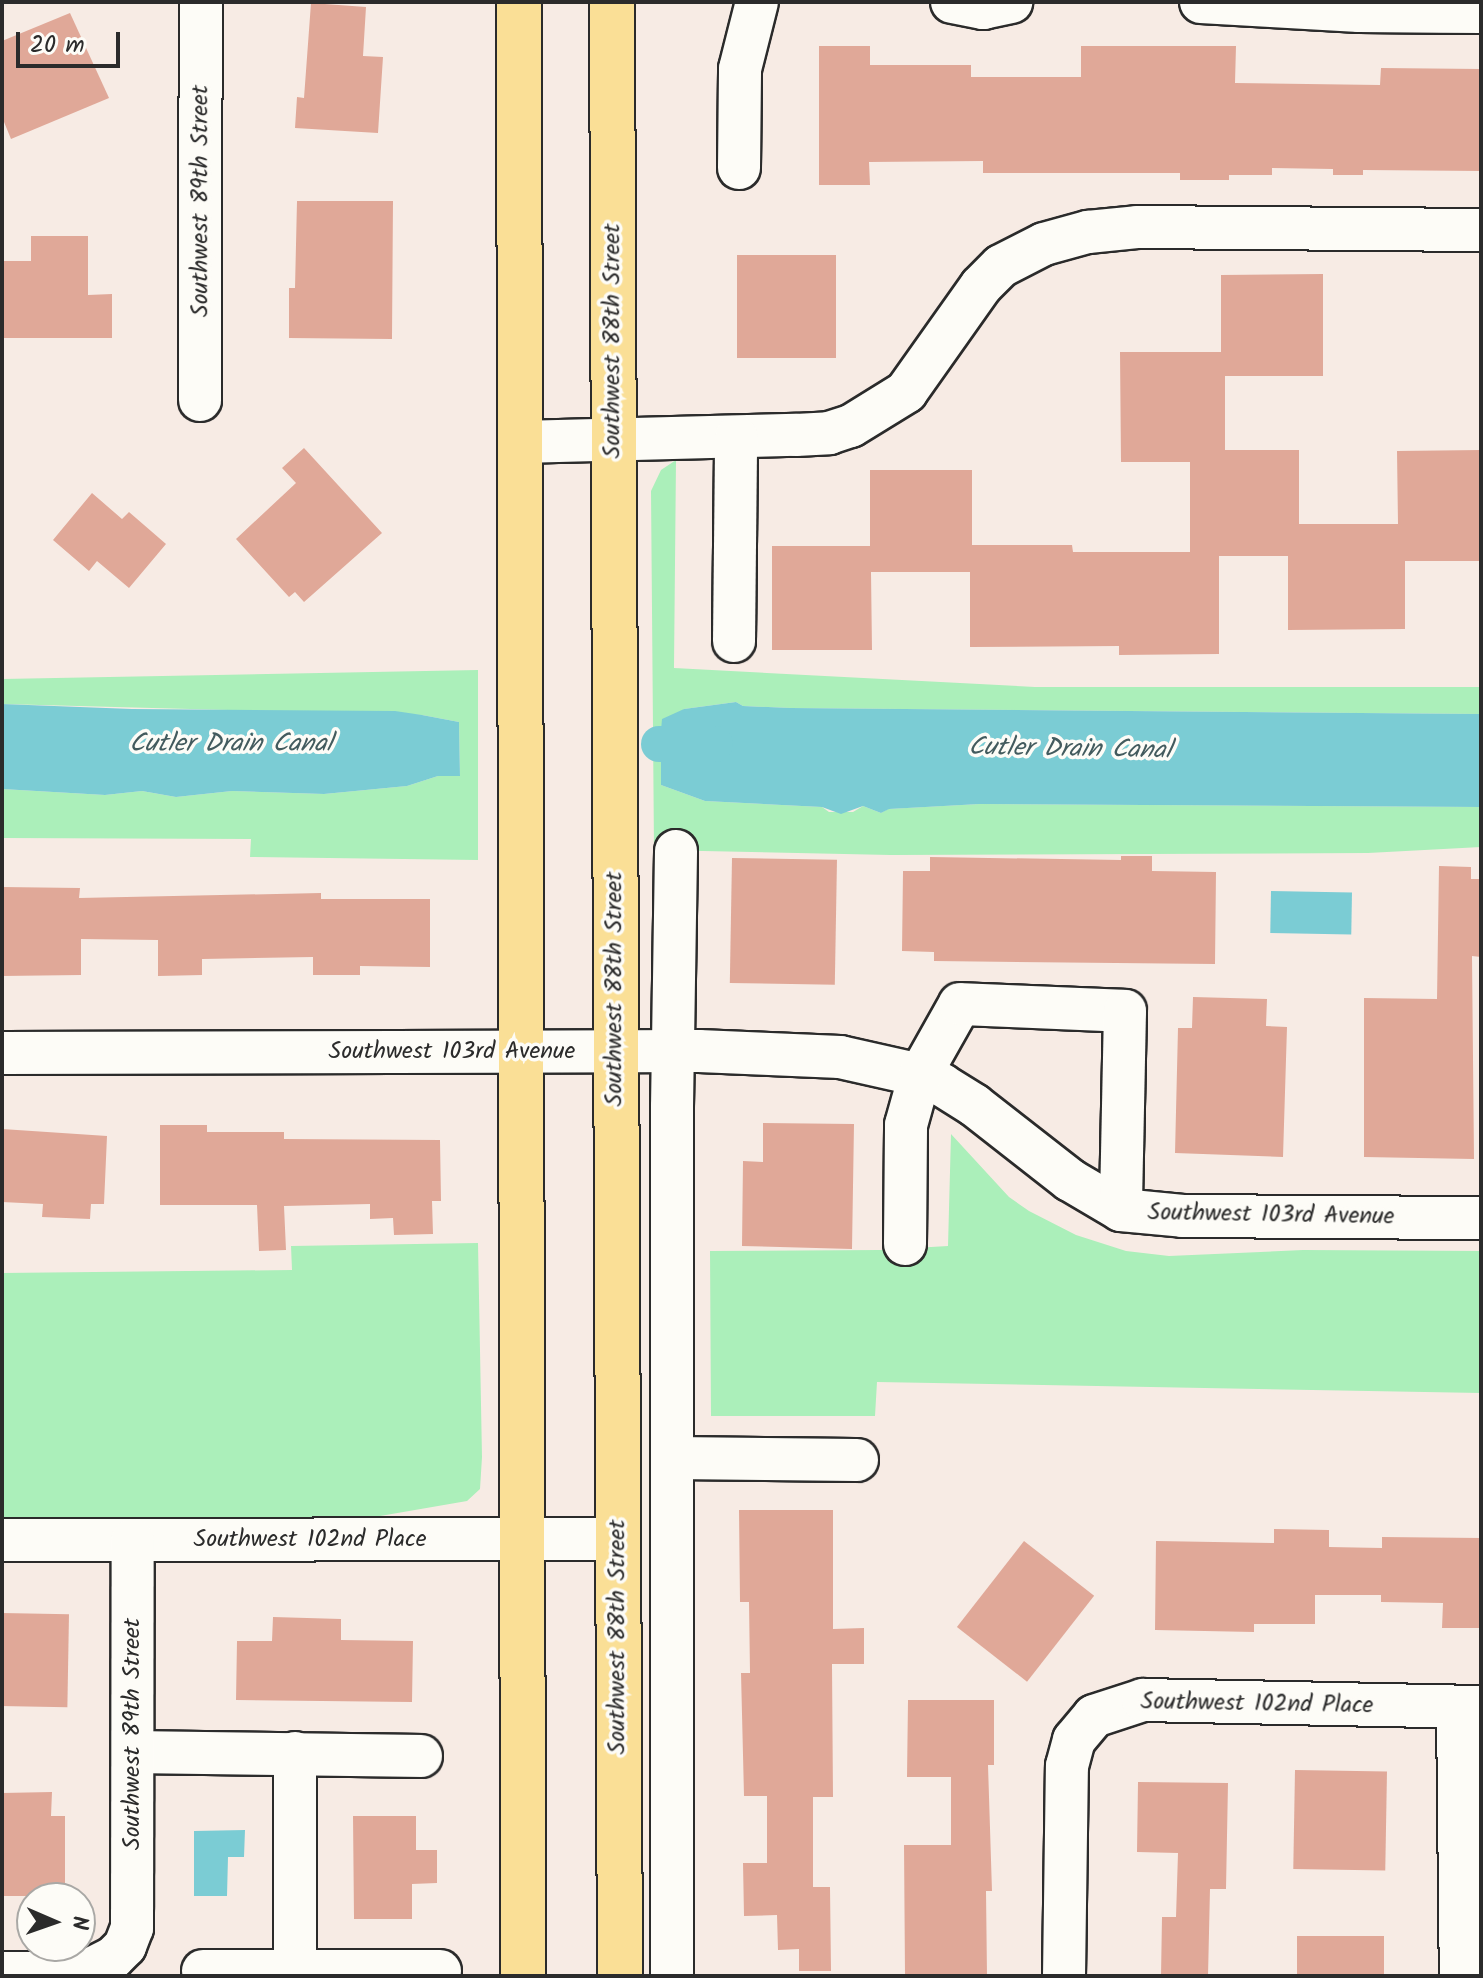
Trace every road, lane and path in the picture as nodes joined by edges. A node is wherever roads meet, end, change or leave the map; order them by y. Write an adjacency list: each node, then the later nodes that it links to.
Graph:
1 (201, 2): 11 (street, Southwest 89th Street)
2 (519, 2): 13 (main road)
3 (612, 2): 14 (main road, Southwest 88th Street)
4 (757, 2): 9 (street)
5 (952, 2): 6 (street)
6 (1011, 2)
7 (1211, 2): 8 (street)
8 (1481, 12)
9 (739, 168)
10 (1481, 230): 12 (street)
11 (200, 400)
12 (736, 437): 14 (street); 15 (street)
13 (520, 442): 14 (street); 19 (main road)
14 (613, 442): 17 (main road, Southwest 88th Street)
15 (734, 641)
16 (676, 851): 18 (street)
17 (616, 1051): 18 (street, Southwest 103rd Avenue); 19 (street, Southwest 103rd Avenue); 27 (main road, Southwest 88th Street)
18 (672, 1051): 21 (street, Southwest 103rd Avenue); 25 (street)
19 (521, 1052): 20 (street, Southwest 103rd Avenue); 30 (main road)
20 (2, 1053)
21 (920, 1075): 22 (street, Southwest 103rd Avenue); 22 (street); 24 (street)
22 (1121, 1210): 23 (street, Southwest 103rd Avenue)
23 (1481, 1218)
24 (905, 1244)
25 (673, 1458): 26 (street); 41 (street)
26 (857, 1460)
27 (617, 1539): 30 (street, Southwest 102nd Place); 40 (main road, Southwest 88th Street)
28 (2, 1540): 29 (street, Southwest 102nd Place)
29 (133, 1540): 30 (street, Southwest 102nd Place); 32 (street, Southwest 89th Street)
30 (523, 1540): 39 (main road)
31 (1469, 1707): 42 (street, Southwest 102nd Place); 43 (street)
32 (134, 1752): 33 (street); 38 (street, Southwest 89th Street)
33 (295, 1753): 34 (street); 36 (street)
34 (421, 1756)
35 (203, 1971): 36 (street)
36 (295, 1971): 37 (street)
37 (440, 1971)
38 (2, 1973)
39 (523, 1976)
40 (620, 1976)
41 (672, 1976)
42 (1064, 1976)
43 (1461, 1976)

